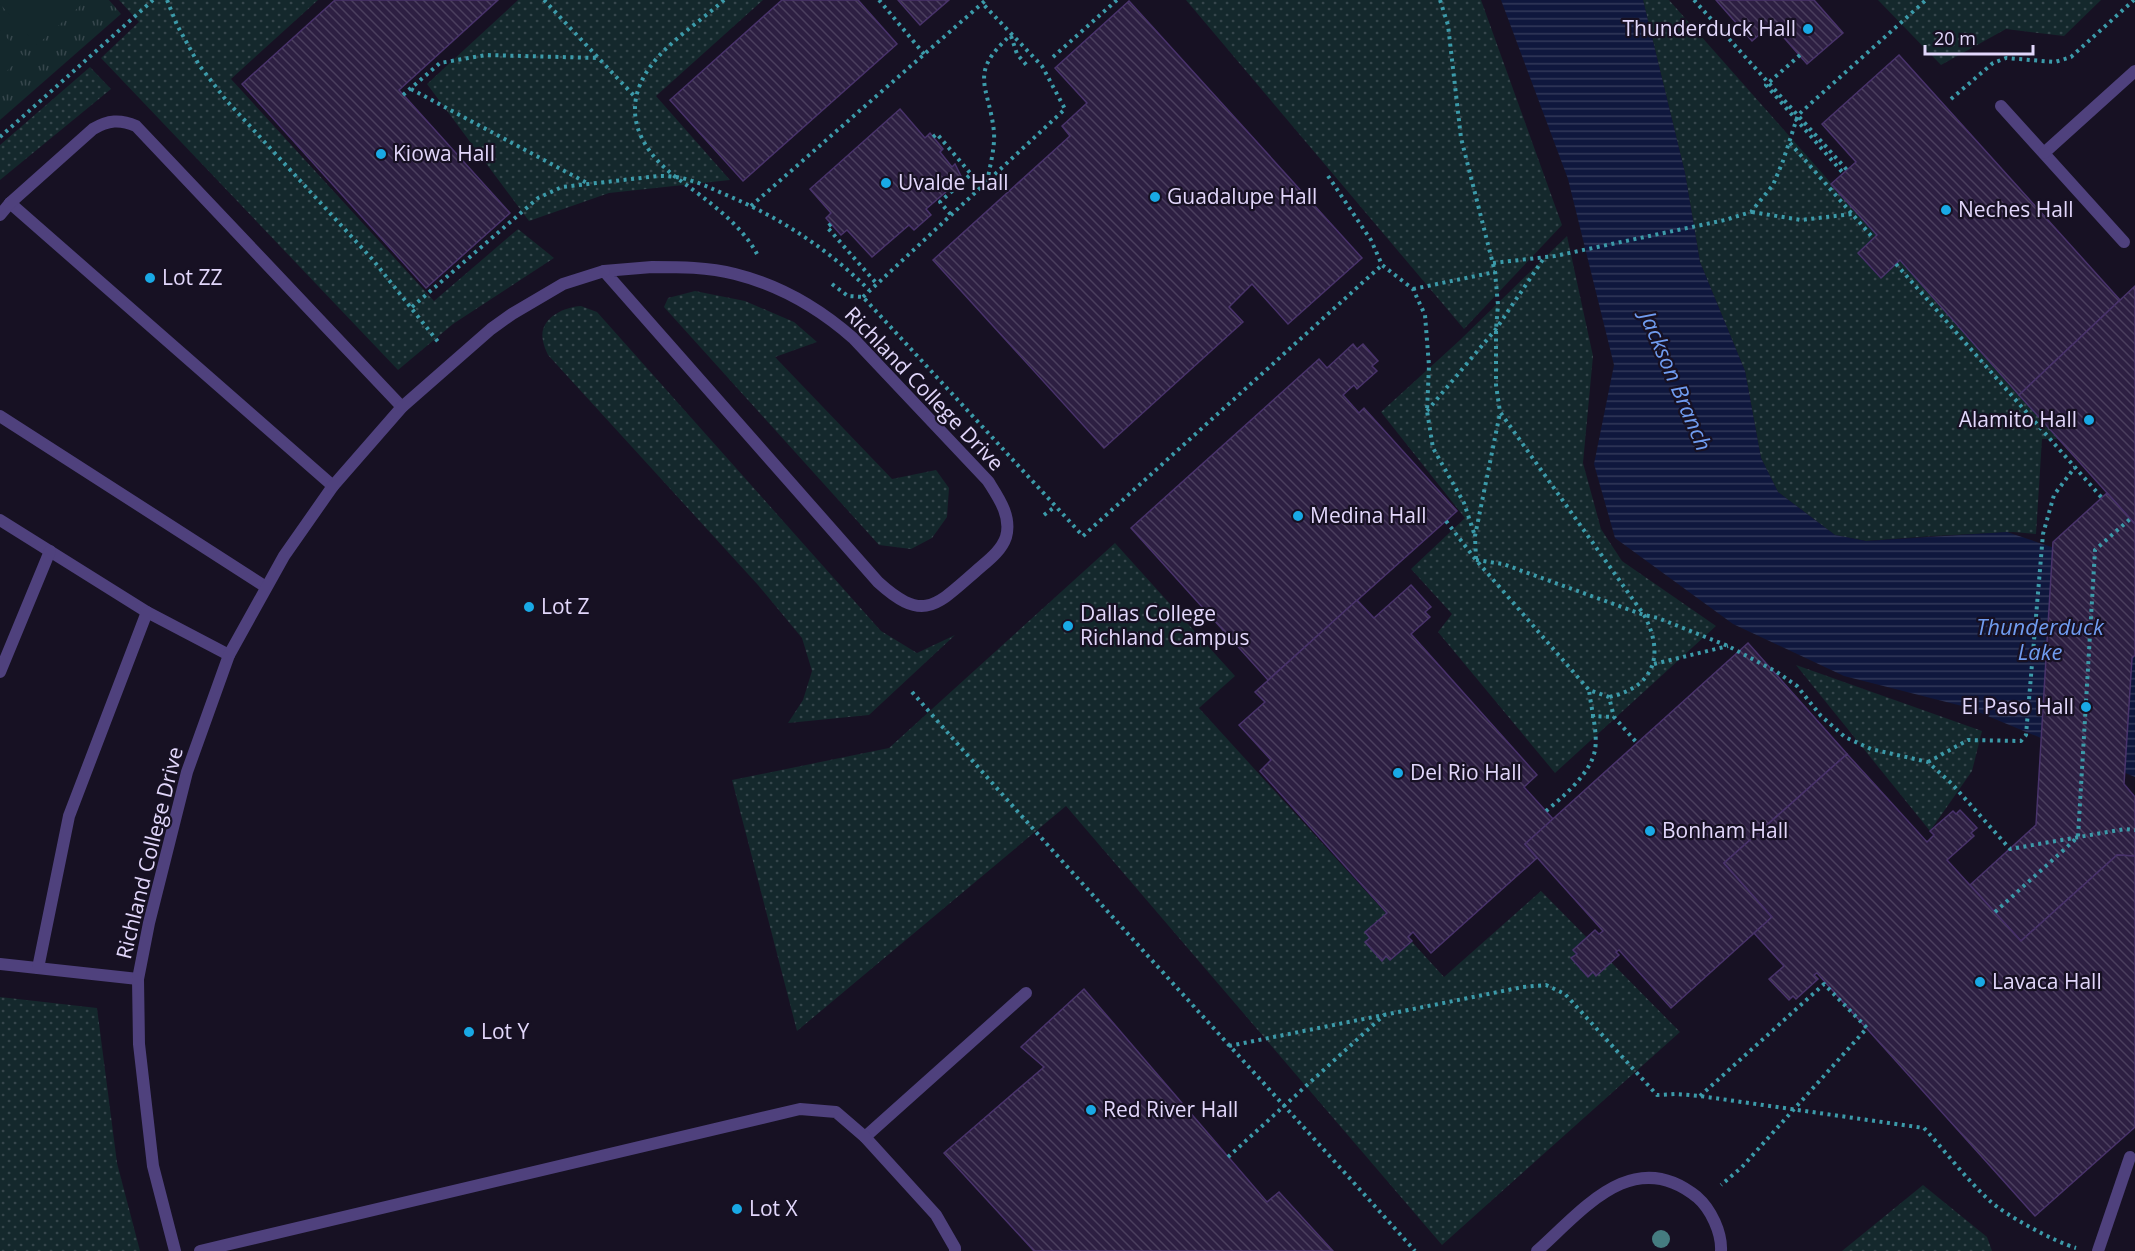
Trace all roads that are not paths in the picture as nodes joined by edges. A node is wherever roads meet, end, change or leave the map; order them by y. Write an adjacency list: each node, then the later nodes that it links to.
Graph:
1 (2135, 71): 3 (street)
2 (2001, 106): 3 (street)
3 (2044, 153): 6 (street)
4 (10, 203): 5 (street); 8 (street); 10 (street)
5 (0, 215)
6 (2124, 242)
7 (604, 271): 7 (street, Richland College Drive); 8 (street, Richland College Drive)
8 (402, 407): 10 (street, Richland College Drive)
9 (0, 416): 13 (street)
10 (333, 486): 13 (street, Richland College Drive)
11 (0, 520): 12 (street)
12 (50, 551): 14 (street); 16 (street)
13 (266, 587): 15 (street, Richland College Drive)
14 (147, 612): 15 (street); 18 (street)
15 (229, 655): 19 (street, Richland College Drive)
16 (0, 672)
17 (0, 964): 18 (street)
18 (38, 968): 19 (street)
19 (138, 979): 23 (street, Richland College Drive)
20 (1026, 993): 21 (street)
21 (865, 1137): 24 (street); 25 (street)
22 (2130, 1157): 28 (street)
23 (175, 1251)
24 (200, 1251)
25 (955, 1251)
26 (1537, 1251): 27 (street)
27 (1721, 1251)
28 (2098, 1251)

